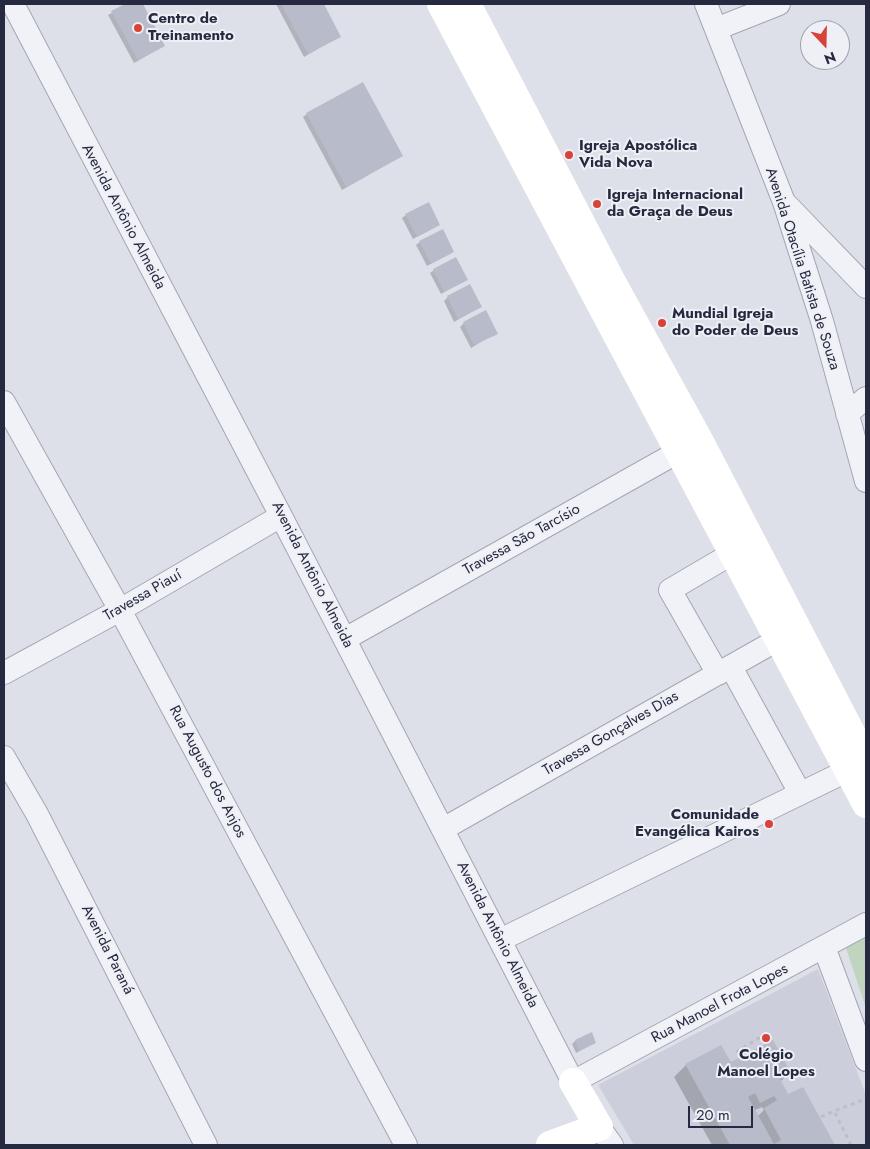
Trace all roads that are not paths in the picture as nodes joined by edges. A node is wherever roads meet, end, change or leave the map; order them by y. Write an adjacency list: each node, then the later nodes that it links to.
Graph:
1 (13, 4): 16 (street, Avenida Antônio Almeida)
2 (441, 4): 7 (main road)
3 (467, 4): 7 (main road)
4 (706, 4): 6 (street, Avenida Otacília Batista de Souza)
5 (779, 4): 6 (street)
6 (716, 29): 8 (street, Avenida Otacília Batista de Souza)
7 (522, 135): 14 (main road)
8 (784, 202): 9 (street); 12 (street, Avenida Otacília Batista de Souza)
9 (866, 287)
10 (866, 398): 12 (street)
11 (4, 402): 18 (street, Rua Augusto dos Anjos)
12 (847, 414): 13 (street, Avenida Otacília Batista de Souza)
13 (860, 432): 15 (street, Avenida Otacília Batista de Souza)
14 (689, 446): 17 (main road); 19 (street, Travessa São Tarcísio); 24 (main road)
15 (866, 481)
16 (281, 516): 18 (street, Travessa Piauí); 19 (street, Avenida Antônio Almeida)
17 (733, 553): 20 (main road); 21 (street)
18 (120, 610): 22 (street, Travessa Piauí); 35 (street, Rua Augusto dos Anjos)
19 (345, 639): 27 (street, Avenida Antônio Almeida)
20 (779, 639): 21 (street, Travessa Gonçalves Dias); 24 (main road)
21 (725, 670): 25 (street); 27 (street, Travessa Gonçalves Dias)
22 (4, 673)
23 (4, 757): 34 (street, Avenida Paraná)
24 (860, 764): 25 (street); 26 (main road)
25 (800, 793): 29 (street)
26 (866, 804)
27 (443, 829): 29 (street, Avenida Antônio Almeida)
28 (866, 924): 30 (street, Rua Manoel Frota Lopes)
29 (500, 940): 32 (street, Avenida Antônio Almeida)
30 (824, 948): 31 (street); 32 (street, Rua Manoel Frota Lopes)
31 (866, 1060)
32 (573, 1082): 33 (main road, Avenida Antônio Almeida)
33 (605, 1136): 36 (main road)
34 (206, 1145)
35 (406, 1145)
36 (550, 1145)

